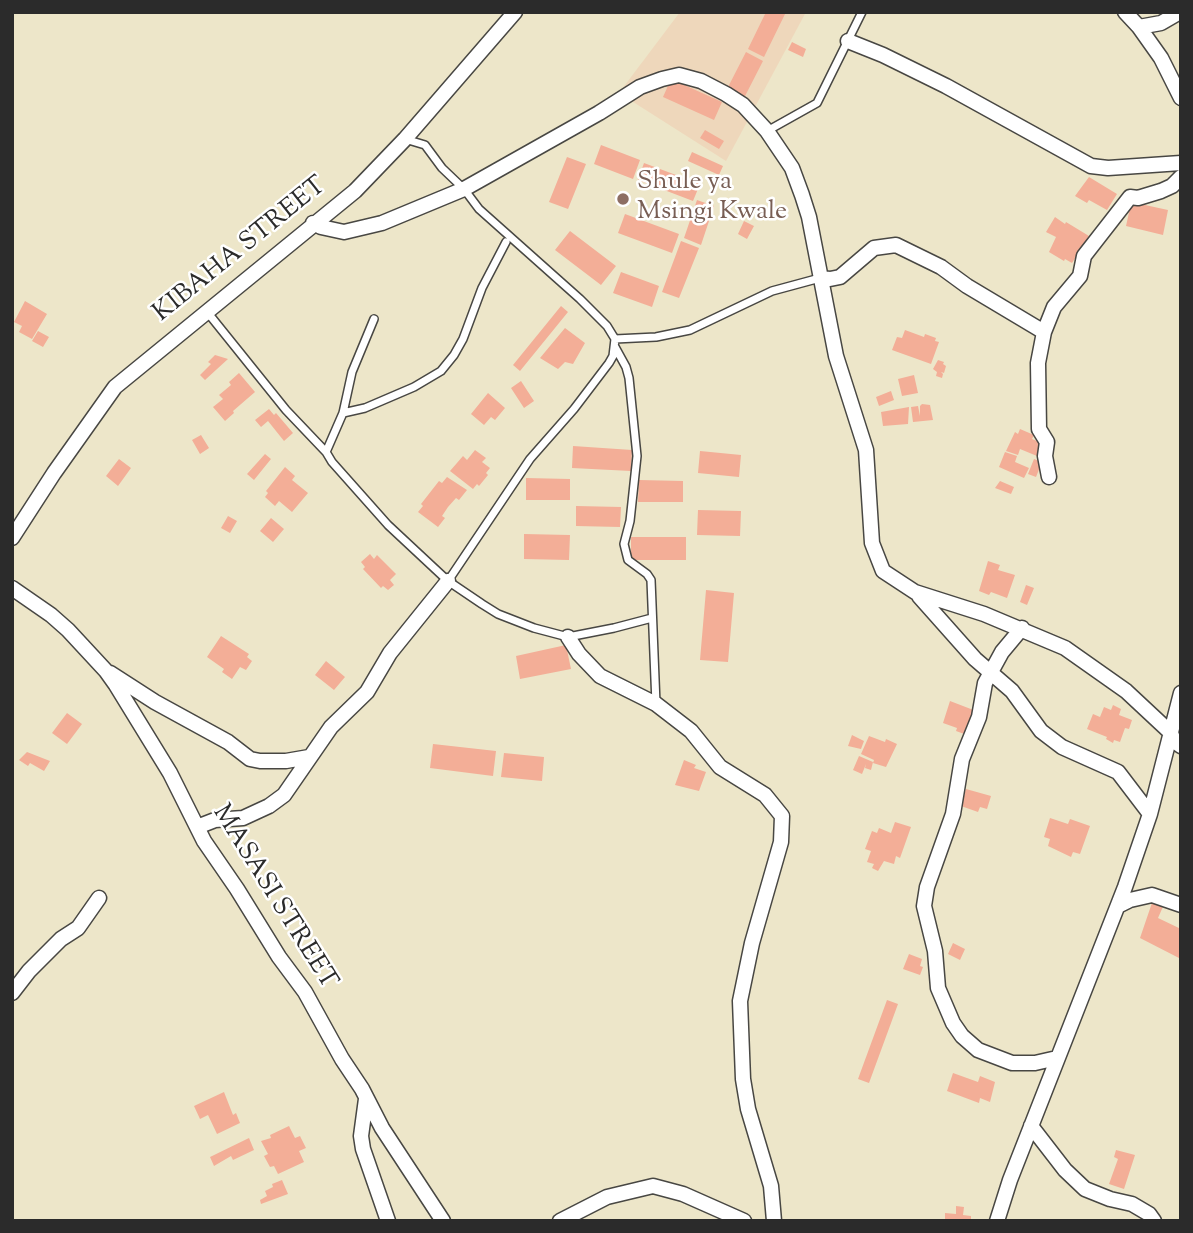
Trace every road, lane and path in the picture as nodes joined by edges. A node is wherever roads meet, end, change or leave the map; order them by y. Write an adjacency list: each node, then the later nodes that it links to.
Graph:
1 (515, 12): 9 (street, KIBAHA STREET)
2 (862, 12): 6 (lane)
3 (1125, 12): 5 (street)
4 (1180, 12): 5 (street)
5 (1139, 27): 7 (street)
6 (848, 41): 8 (lane); 10 (street)
7 (1181, 98)
8 (767, 131): 12 (street); 15 (street)
9 (405, 139): 12 (lane); 13 (street, KIBAHA STREET)
10 (1181, 163)
11 (1181, 177): 18 (street)
12 (464, 189): 13 (street); 19 (lane)
13 (313, 223): 16 (street, KIBAHA STREET)
14 (506, 242): 20 (lane)
15 (820, 278): 18 (street); 19 (lane); 26 (street)
16 (208, 313): 21 (lane); 23 (street, KIBAHA STREET)
17 (374, 319): 20 (lane)
18 (1044, 332): 22 (street)
19 (615, 343): 24 (lane); 27 (lane)
20 (343, 413): 21 (lane)
21 (326, 452): 24 (lane)
22 (1049, 477)
23 (12, 538)
24 (448, 581): 29 (lane); 36 (street)
25 (12, 588): 30 (street, MASASI STREET)
26 (915, 592): 28 (street); 31 (street)
27 (652, 618): 29 (lane); 33 (lane)
28 (1022, 628): 31 (street); 34 (street)
29 (568, 637): 33 (street)
30 (106, 671): 36 (street); 38 (street, MASASI STREET)
31 (990, 673): 37 (street); 43 (street)
32 (1181, 693): 34 (street)
33 (656, 704): 50 (street)
34 (1171, 733): 35 (street); 37 (street)
35 (1181, 746)
36 (309, 757): 38 (street)
37 (1150, 814): 41 (street)
38 (197, 827): 44 (street, MASASI STREET)
39 (99, 898): 42 (street)
40 (1181, 905): 41 (street)
41 (1118, 906): 43 (street)
42 (12, 993)
43 (1057, 1058): 45 (street)
44 (366, 1099): 46 (street); 47 (street, MASASI STREET)
45 (1031, 1126): 51 (street); 52 (street)
46 (388, 1221)
47 (443, 1221)
48 (560, 1221): 49 (street)
49 (744, 1221)
50 (774, 1221)
51 (997, 1221)
52 (1154, 1221)

